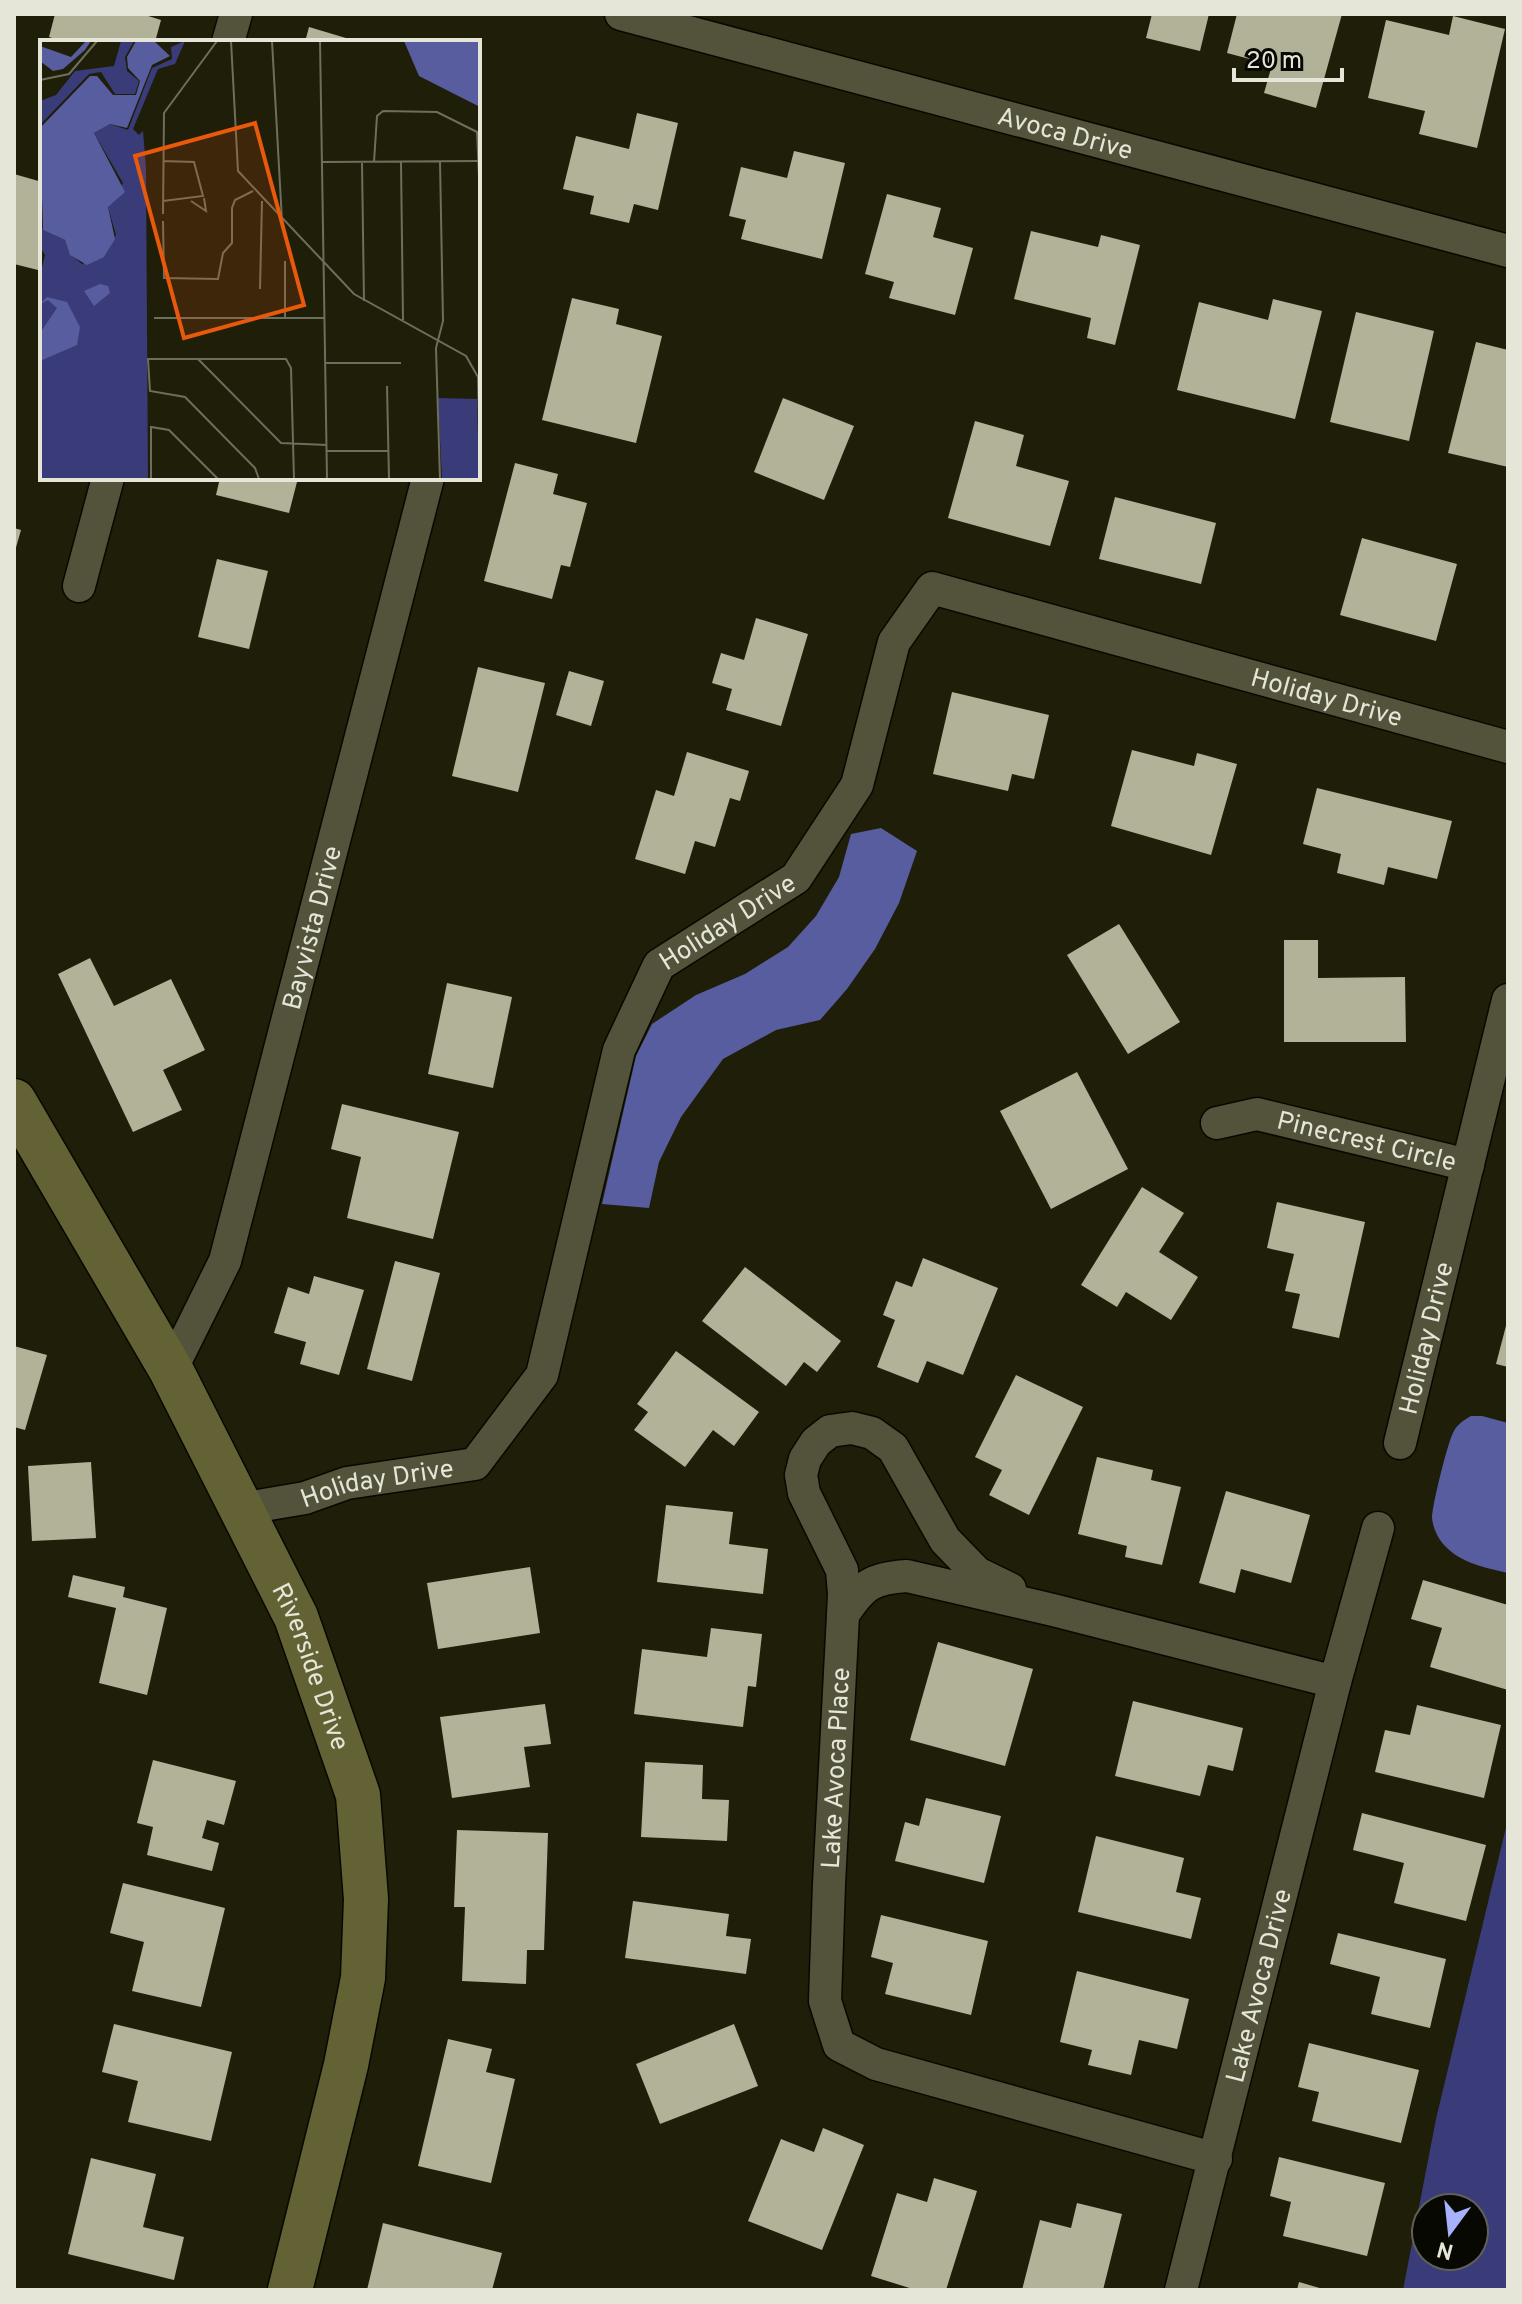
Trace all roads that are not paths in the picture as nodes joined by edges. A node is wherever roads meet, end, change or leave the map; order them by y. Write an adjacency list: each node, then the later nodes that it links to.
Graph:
1 (236, 14): 3 (street)
2 (621, 14): 4 (street, Avoca Drive)
3 (229, 40)
4 (1508, 251)
5 (107, 480): 7 (street)
6 (427, 480): 13 (street, Bayvista Drive)
7 (79, 586)
8 (1508, 747): 15 (street, Holiday Drive)
9 (1508, 1000): 12 (street, Holiday Drive)
10 (14, 1101): 13 (street, Riverside Drive)
11 (1217, 1123): 12 (street, Pinecrest Circle)
12 (1468, 1165): 14 (street, Holiday Drive)
13 (171, 1370): 15 (street, Riverside Drive)
14 (1400, 1443)
15 (240, 1509): 21 (street, Riverside Drive)
16 (1378, 1528): 19 (street)
17 (1053, 1610): 18 (street); 18 (street, Lake Avoca Place); 19 (street)
18 (843, 1615): 20 (street, Lake Avoca Place)
19 (1335, 1682): 20 (street, Lake Avoca Drive)
20 (1216, 2159): 22 (street, Lake Avoca Drive)
21 (290, 2290)
22 (1181, 2290)

